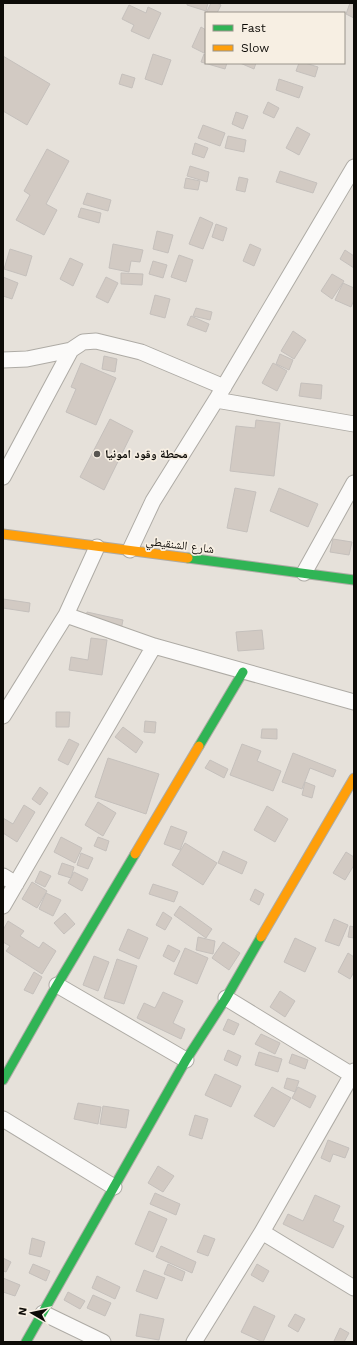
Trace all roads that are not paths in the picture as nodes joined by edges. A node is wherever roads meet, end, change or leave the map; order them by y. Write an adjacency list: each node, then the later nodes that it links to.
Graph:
1 (354, 167): 4 (street)
2 (72, 350): 3 (street); 4 (street); 7 (street)
3 (3, 360)
4 (224, 387): 5 (street)
5 (216, 400): 6 (street); 11 (street)
6 (354, 424)
7 (3, 477)
8 (354, 483): 12 (street)
9 (3, 534): 10 (street, شارع الشنقيطي)
10 (97, 547): 11 (street, شارع الشنقيطي); 14 (street)
11 (130, 550): 12 (street, شارع الشنقيطي)
12 (304, 573): 13 (street, شارع الشنقيطي)
13 (354, 580)
14 (66, 614): 15 (street); 18 (street)
15 (154, 646): 16 (street); 21 (street)
16 (244, 672): 17 (street); 23 (street)
17 (354, 702)
18 (3, 716)
19 (354, 778): 24 (street)
20 (3, 876): 21 (street)
21 (16, 884): 22 (street)
22 (3, 906)
23 (57, 985): 25 (street); 27 (street)
24 (226, 998): 25 (street); 26 (street)
25 (186, 1060): 29 (street)
26 (353, 1073): 30 (street)
27 (3, 1080)
28 (3, 1119): 29 (street)
29 (114, 1187): 32 (street)
30 (262, 1232): 31 (street); 35 (street)
31 (354, 1288)
32 (43, 1312): 33 (street); 34 (street)
33 (26, 1342)
34 (103, 1342)
35 (194, 1342)

